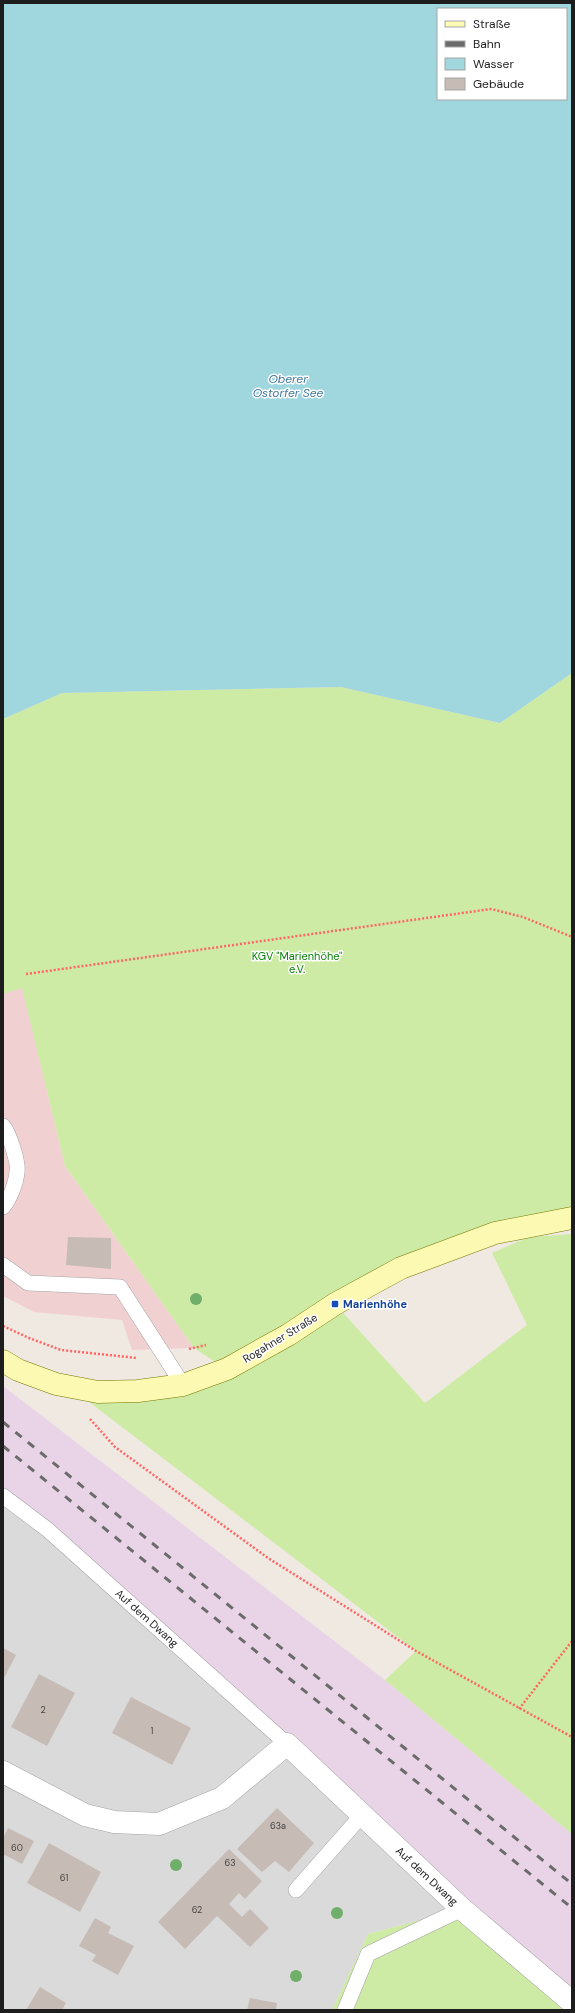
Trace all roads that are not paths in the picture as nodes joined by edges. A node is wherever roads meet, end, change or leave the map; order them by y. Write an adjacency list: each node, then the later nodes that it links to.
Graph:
1 (3, 1126): 2 (lane)
2 (3, 1207)
3 (572, 1218): 6 (street, Rogahner Straße)
4 (3, 1265): 6 (lane)
5 (3, 1361): 6 (street, Rogahner Straße)
6 (183, 1384)
7 (3, 1496): 8 (lane, Auf dem Dwang)
8 (287, 1744): 9 (street); 10 (street, Auf dem Dwang)
9 (3, 1772)
10 (362, 1815): 11 (lane); 12 (street, Auf dem Dwang)
11 (296, 1890)
12 (462, 1909): 13 (street, Auf dem Dwang); 14 (lane)
13 (572, 2002)
14 (344, 2010)

